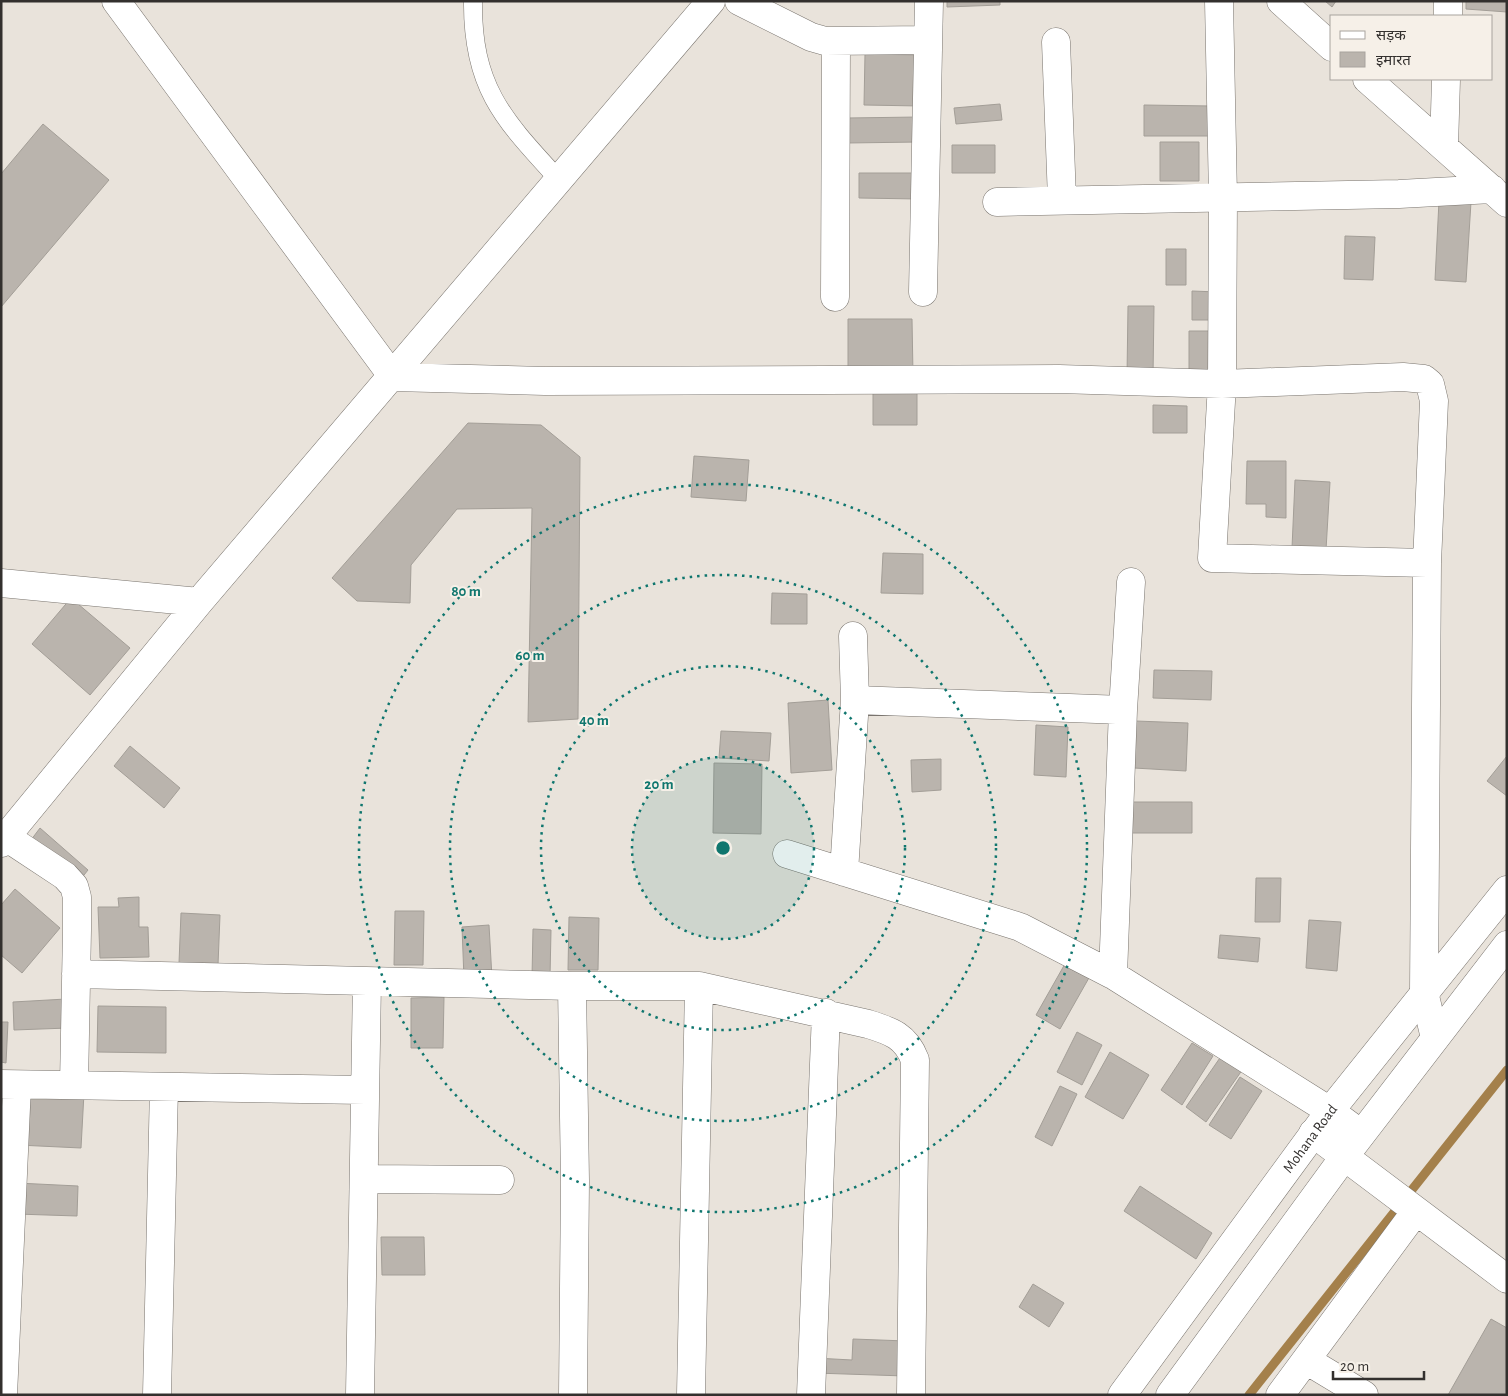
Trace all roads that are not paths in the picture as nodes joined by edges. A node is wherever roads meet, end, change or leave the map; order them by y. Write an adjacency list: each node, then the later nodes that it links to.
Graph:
1 (116, 1): 24 (street)
2 (473, 1): 17 (lane)
3 (711, 1): 17 (street)
4 (739, 1): 12 (street)
5 (929, 1): 10 (street)
6 (1219, 1): 19 (street)
7 (1281, 1): 13 (street)
8 (1448, 1): 9 (street)
9 (1448, 15)
10 (928, 40): 12 (street); 22 (street)
11 (1056, 42): 20 (street)
12 (836, 43): 23 (street)
13 (1330, 45)
14 (1368, 80): 16 (street)
15 (1446, 80): 16 (street)
16 (1444, 148): 18 (street)
17 (559, 180): 24 (street)
18 (1499, 196): 19 (street)
19 (1223, 197): 20 (street); 25 (street)
20 (1062, 199): 21 (street)
21 (997, 202)
22 (923, 292)
23 (834, 297)
24 (393, 377): 25 (street); 29 (street)
25 (1222, 384): 26 (street); 26 (street)
26 (1427, 564): 43 (street)
27 (1131, 582): 32 (street)
28 (1, 583): 29 (street)
29 (199, 602): 33 (street)
30 (853, 636): 31 (street)
31 (855, 700): 32 (street); 35 (street)
32 (1123, 710): 39 (street)
33 (4, 840): 38 (street)
34 (787, 854): 35 (street)
35 (844, 872): 39 (street)
36 (1507, 890): 43 (street, Mohana Road)
37 (1507, 945): 45 (street)
38 (76, 974): 40 (street); 47 (street)
39 (1114, 975): 50 (street)
40 (367, 982): 41 (street); 49 (street)
41 (572, 986): 42 (street); 62 (street)
42 (699, 986): 44 (street); 63 (street)
43 (1424, 992): 45 (street); 50 (street, Mohana Road)
44 (826, 1013): 64 (street); 65 (street)
45 (1435, 1038): 52 (street)
46 (9, 1084): 47 (street); 59 (street)
47 (74, 1085): 48 (street)
48 (164, 1087): 49 (street); 60 (street)
49 (365, 1090): 54 (street)
50 (1330, 1111): 51 (street, Mohana Road); 52 (street)
51 (1313, 1133): 53 (street); 66 (street, Mohana Road)
52 (1361, 1134): 53 (street)
53 (1344, 1157): 56 (street); 67 (street)
54 (365, 1179): 55 (street); 61 (street)
55 (500, 1180)
56 (1412, 1208): 57 (street); 58 (street)
57 (1507, 1279)
58 (1306, 1360): 68 (street); 69 (street)
59 (3, 1395)
60 (157, 1395)
61 (360, 1395)
62 (573, 1395)
63 (691, 1395)
64 (811, 1395)
65 (910, 1395)
66 (1122, 1395)
67 (1170, 1395)
68 (1280, 1395)
69 (1364, 1395)

